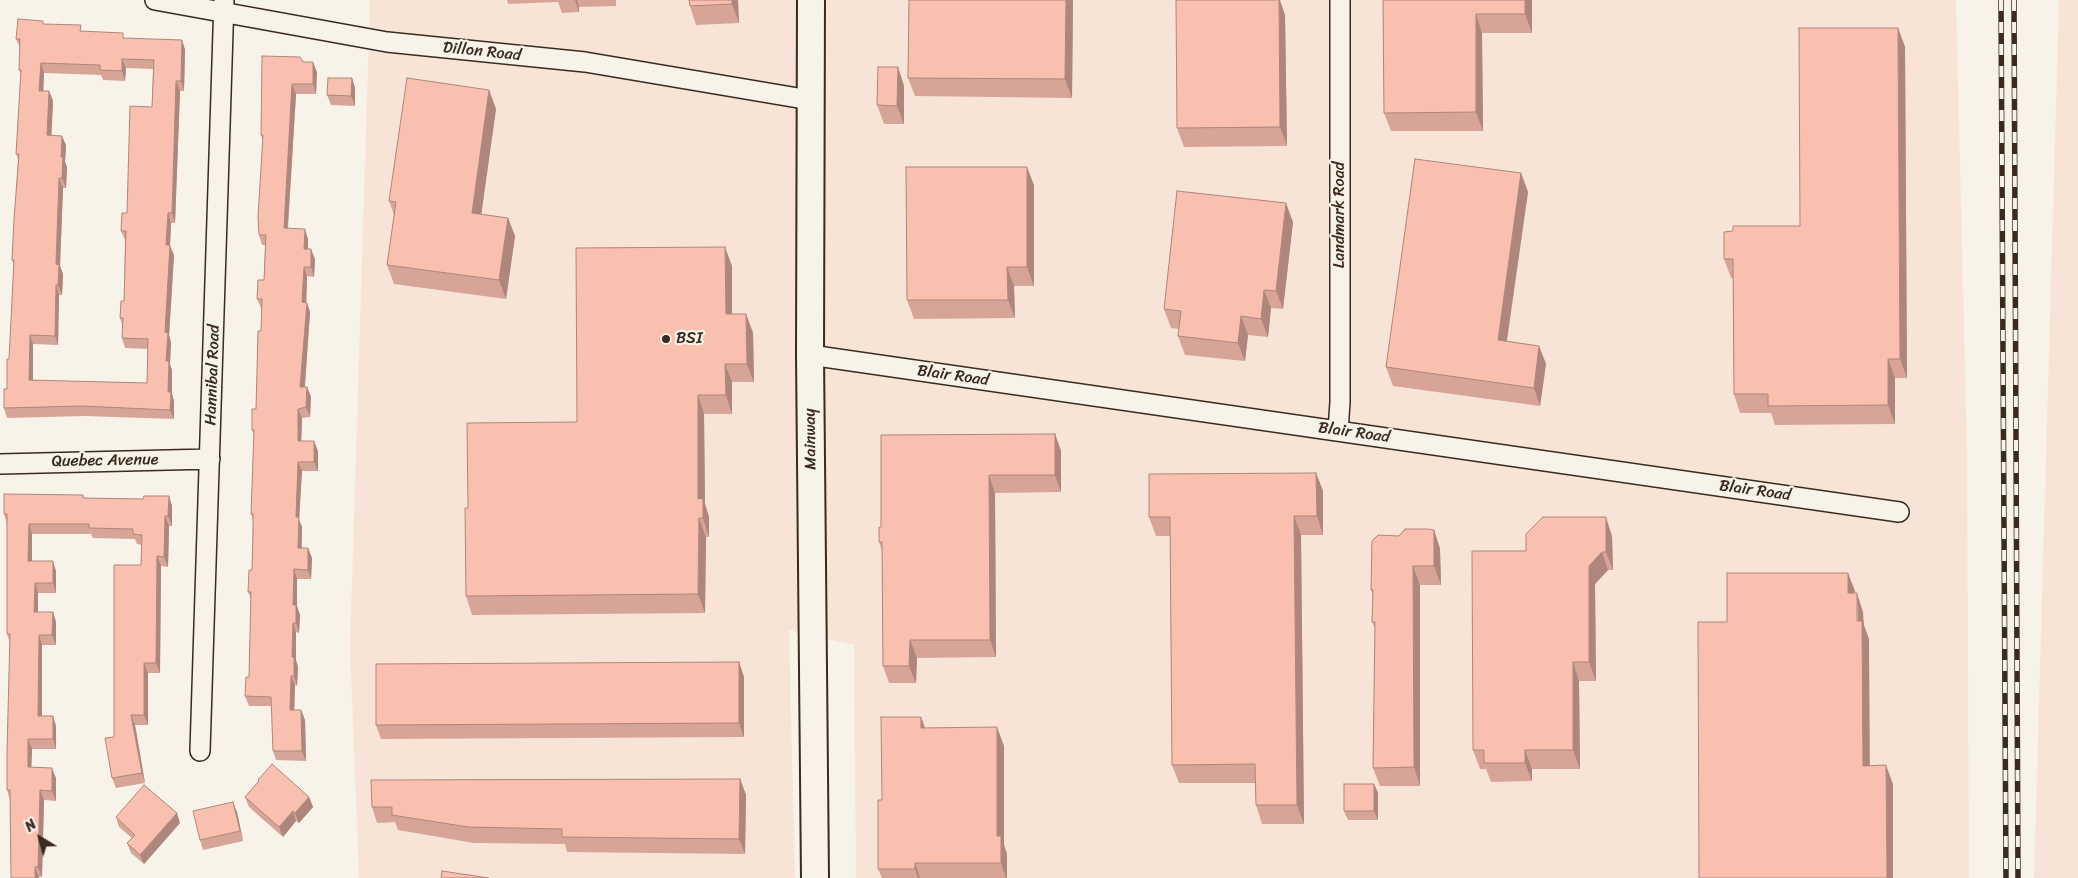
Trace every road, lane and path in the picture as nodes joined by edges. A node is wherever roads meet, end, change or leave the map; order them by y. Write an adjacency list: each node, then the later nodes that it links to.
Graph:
1 (155, 0): 4 (street, Dillon Road)
2 (811, 0): 5 (street, Mainway)
3 (1340, 0): 7 (street, Landmark Road)
4 (224, 6): 5 (street, Dillon Road); 8 (street, Hannibal Road)
5 (810, 100): 6 (street, Mainway)
6 (810, 355): 7 (street, Blair Road); 12 (street, Mainway)
7 (1338, 430): 10 (street, Blair Road)
8 (210, 458): 9 (street, Quebec Avenue); 11 (street, Hannibal Road)
9 (0, 464)
10 (1899, 512)
11 (200, 751)
12 (815, 878)

